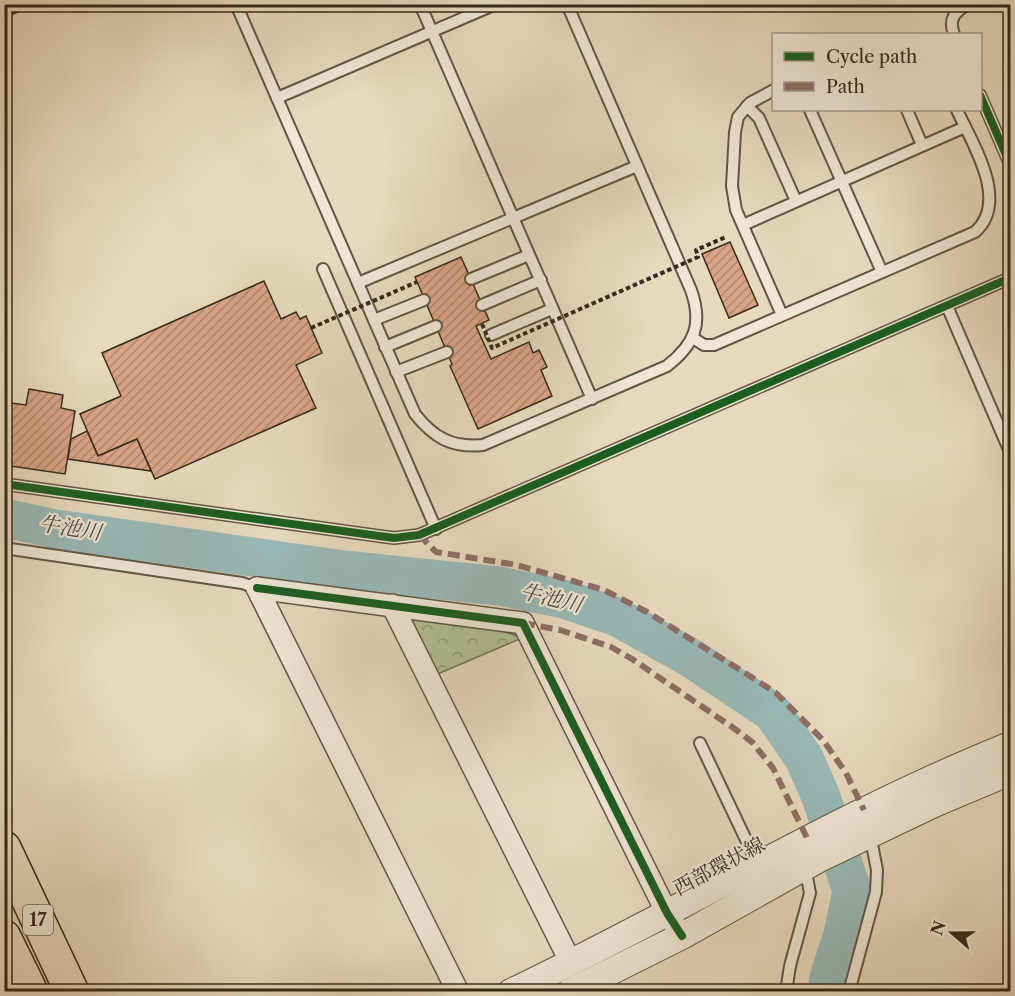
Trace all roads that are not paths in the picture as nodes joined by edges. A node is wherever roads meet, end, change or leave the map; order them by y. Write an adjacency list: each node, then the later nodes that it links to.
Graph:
1 (236, 4): 10 (lane)
2 (420, 4): 6 (lane)
3 (496, 4): 6 (lane)
4 (567, 4): 18 (lane)
5 (969, 4): 7 (lane)
6 (432, 32): 10 (lane); 21 (lane)
7 (954, 33)
8 (772, 91): 11 (lane)
9 (982, 97): 17 (lane)
10 (277, 98): 29 (lane)
11 (747, 106): 20 (lane); 22 (lane)
12 (810, 111): 19 (lane)
13 (906, 111): 16 (lane)
14 (957, 111): 15 (lane)
15 (965, 127): 16 (lane); 25 (lane)
16 (922, 146): 19 (lane)
17 (1011, 164)
18 (637, 166): 21 (lane); 38 (lane)
19 (842, 181): 20 (lane); 25 (lane)
20 (796, 201): 22 (lane)
21 (513, 218): 23 (lane); 29 (lane)
22 (743, 225): 34 (lane)
23 (529, 255): 27 (lane); 28 (lane)
24 (323, 269): 45 (lane)
25 (882, 272): 34 (lane)
26 (1011, 278): 32 (lane)
27 (471, 279)
28 (541, 280): 31 (lane); 33 (lane)
29 (357, 283): 35 (lane)
30 (424, 300): 35 (lane)
31 (482, 305)
32 (947, 306): 43 (lane); 45 (lane)
33 (552, 309): 37 (lane); 42 (lane)
34 (782, 315): 38 (lane)
35 (374, 320): 39 (lane)
36 (436, 326): 39 (lane)
37 (491, 335)
38 (693, 338): 42 (lane)
39 (385, 347): 41 (lane)
40 (447, 352): 41 (lane)
41 (396, 372): 42 (lane)
42 (592, 399)
43 (1011, 452)
44 (4, 484): 45 (lane)
45 (436, 529)
46 (4, 548): 47 (lane)
47 (257, 588): 48 (street); 62 (street)
48 (392, 605): 56 (street); 59 (street)
49 (700, 743): 55 (lane)
50 (1011, 745): 52 (street)
51 (1011, 772): 52 (street)
52 (865, 827): 54 (street, 西部環状線); 66 (lane)
53 (4, 848): 61 (highway, 17)
54 (813, 853): 55 (street, 西部環状線); 65 (lane)
55 (763, 875): 56 (street, 西部環状線); 57 (street, 西部環状線)
56 (667, 913): 57 (street); 59 (street, 西部環状線)
57 (682, 936): 64 (street, 西部環状線)
58 (4, 937): 60 (highway, 17)
59 (560, 976): 63 (street, 西部環状線)
60 (31, 992)
61 (72, 992)
62 (458, 992)
63 (511, 992)
64 (570, 992)
65 (786, 992)
66 (849, 992)

